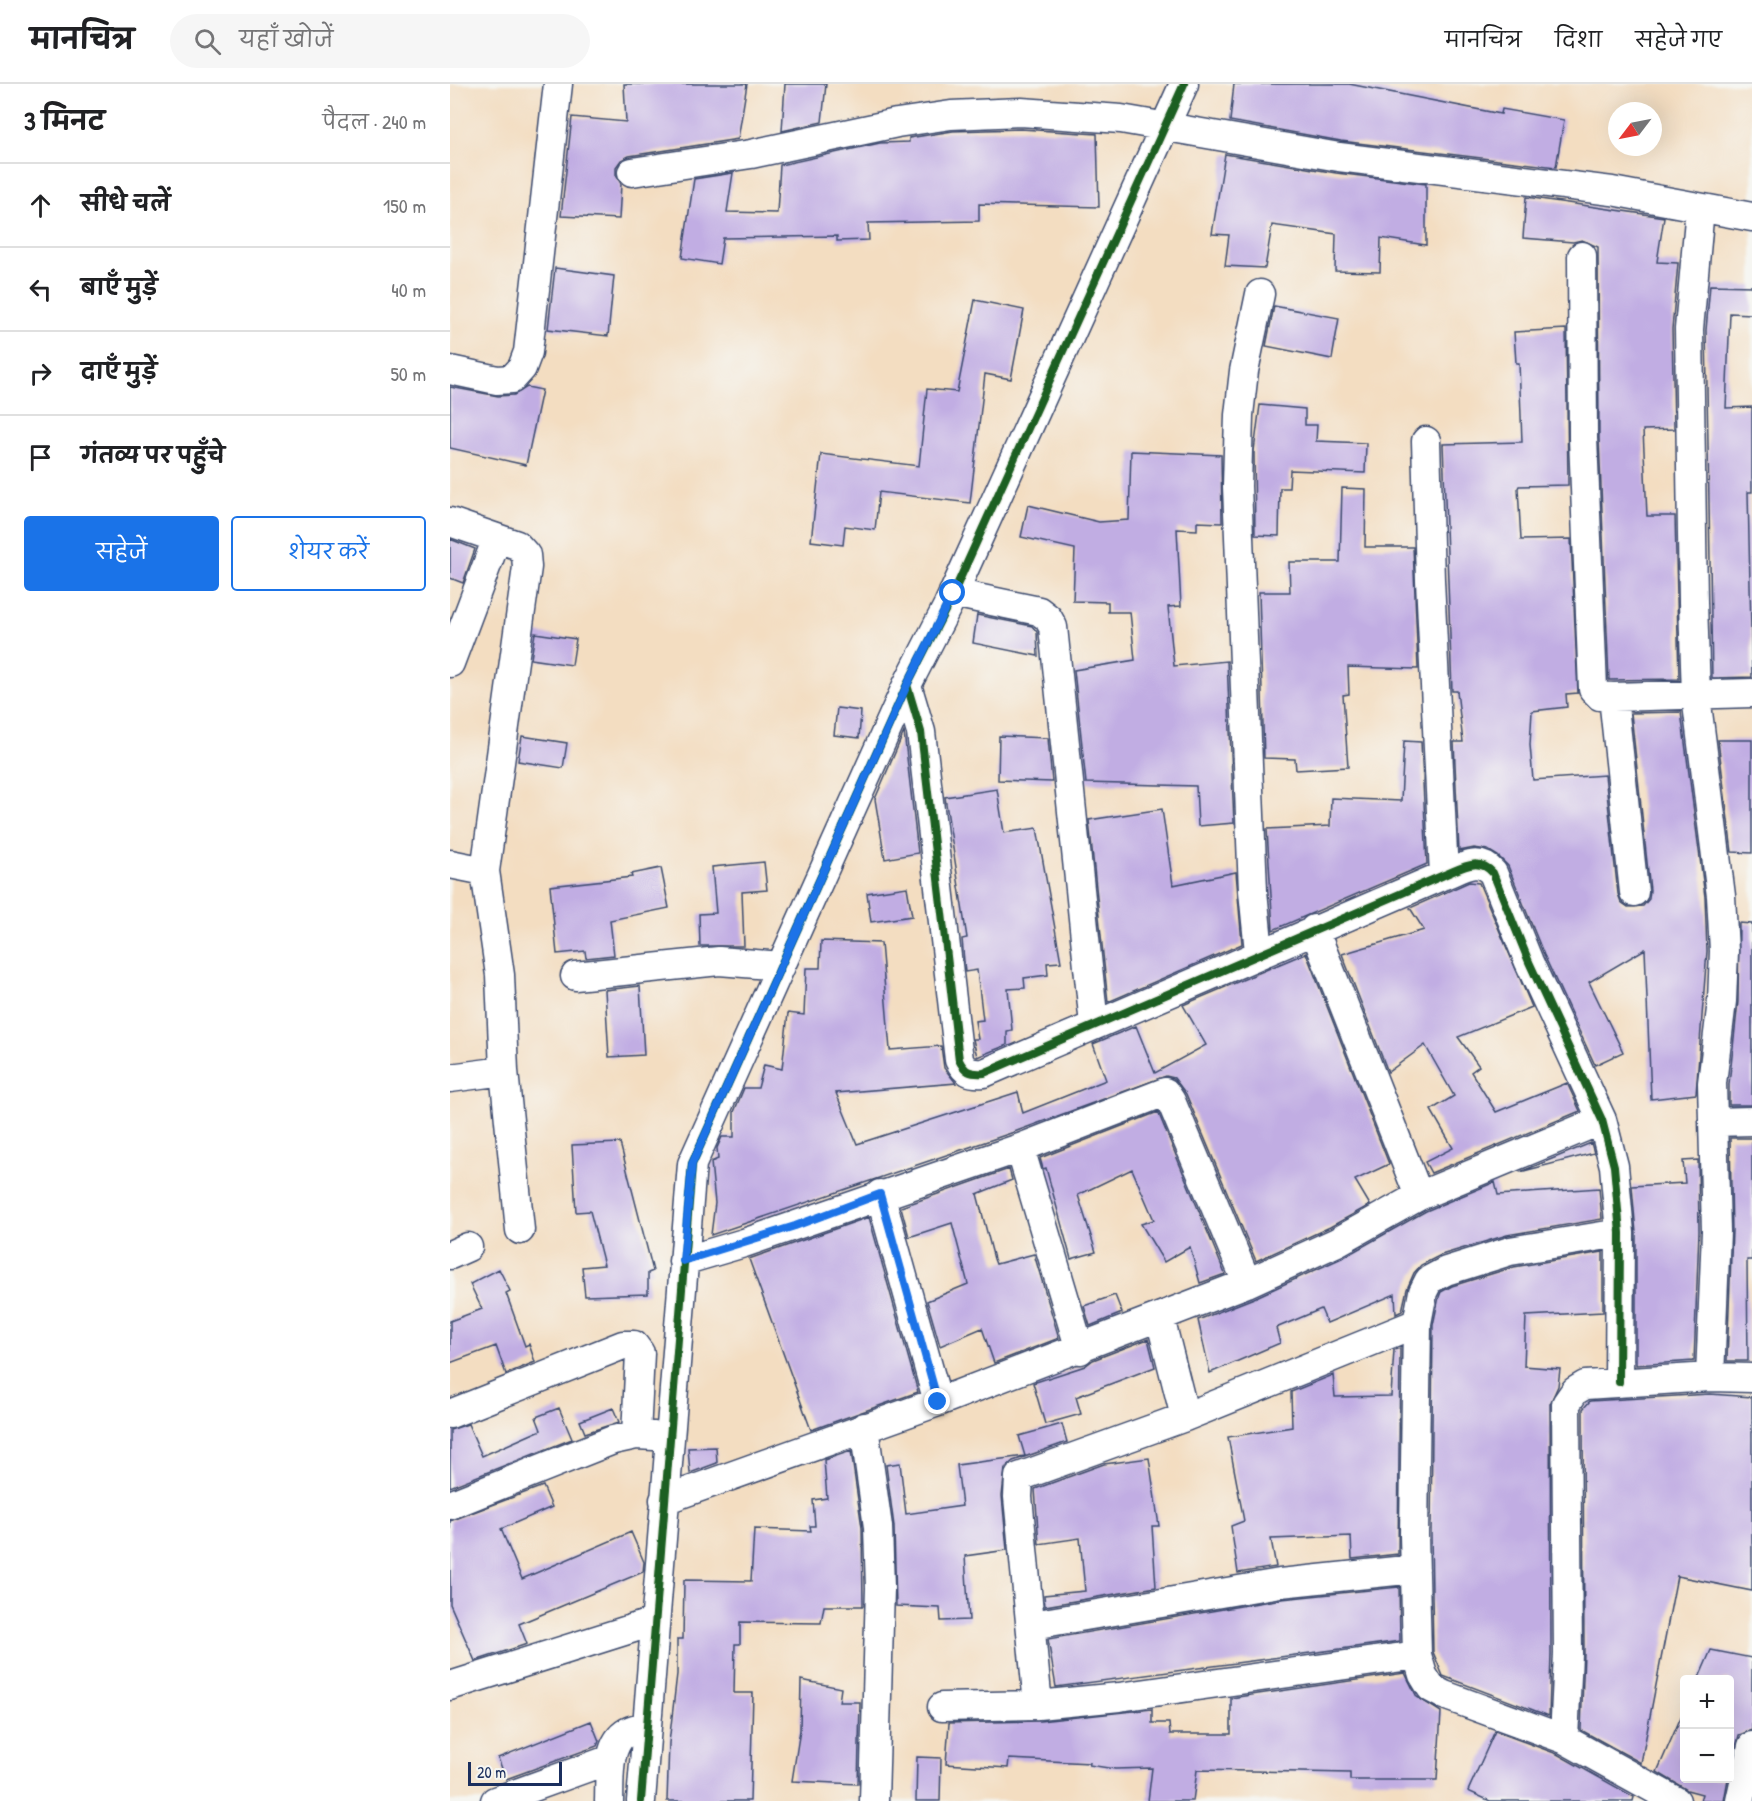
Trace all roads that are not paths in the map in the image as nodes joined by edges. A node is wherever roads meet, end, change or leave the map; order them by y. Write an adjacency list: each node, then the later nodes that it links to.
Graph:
1 (558, 84): 9 (street)
2 (1184, 84): 3 (street)
3 (1164, 127): 4 (street); 5 (street); 13 (street)
4 (632, 172)
5 (1700, 208): 6 (street); 17 (street)
6 (1752, 218)
7 (1582, 256): 18 (street)
8 (1260, 294): 24 (street)
9 (450, 370)
10 (1426, 441): 21 (street)
11 (450, 522): 12 (street)
12 (497, 538): 14 (street); 20 (street)
13 (953, 593): 15 (street); 27 (street)
14 (450, 663)
15 (907, 685): 25 (street); 27 (street)
16 (1752, 693): 17 (street)
17 (1696, 696): 18 (street); 32 (street)
18 (1613, 697): 22 (street)
19 (450, 864): 20 (street)
20 (485, 871): 28 (street)
21 (1444, 875): 23 (street); 30 (street)
22 (1634, 892)
23 (1314, 929): 24 (street); 35 (street)
24 (1259, 952): 27 (street)
25 (781, 966): 26 (street); 38 (street)
26 (575, 976)
27 (1094, 1025)
28 (504, 1071): 29 (street); 36 (street)
29 (450, 1078)
30 (1602, 1120): 35 (street); 37 (street)
31 (1752, 1121): 32 (street)
32 (1713, 1122): 43 (street)
33 (1020, 1148): 34 (street); 39 (street); 42 (street)
34 (880, 1194): 38 (street); 46 (street)
35 (1419, 1196): 39 (street)
36 (520, 1230)
37 (1620, 1233): 41 (street); 45 (street)
38 (683, 1261): 51 (street)
39 (1247, 1283): 40 (street)
40 (1160, 1318): 42 (street); 48 (street)
41 (1417, 1323): 48 (street); 54 (street)
42 (1080, 1350): 46 (street)
43 (1710, 1377): 44 (street); 45 (street)
44 (1752, 1378)
45 (1619, 1382): 62 (street)
46 (938, 1402): 49 (street)
47 (450, 1414): 50 (street)
48 (1185, 1417): 56 (street)
49 (864, 1427): 52 (street); 68 (street)
50 (636, 1435): 51 (street); 53 (street)
51 (668, 1436): 52 (street)
52 (663, 1500): 55 (street)
53 (450, 1505)
54 (1415, 1569): 56 (street); 57 (street)
55 (654, 1622): 58 (street); 61 (street)
56 (1032, 1625): 59 (street)
57 (1418, 1655): 59 (street); 62 (street)
58 (450, 1686)
59 (1038, 1705): 60 (street)
60 (942, 1707)
61 (645, 1726): 64 (street); 67 (street)
62 (1564, 1739): 69 (street)
63 (1752, 1746): 70 (street)
64 (611, 1759): 65 (street); 66 (street)
65 (495, 1801)
66 (609, 1801)
67 (641, 1801)
68 (874, 1801)
69 (1676, 1801)
70 (1740, 1801)

